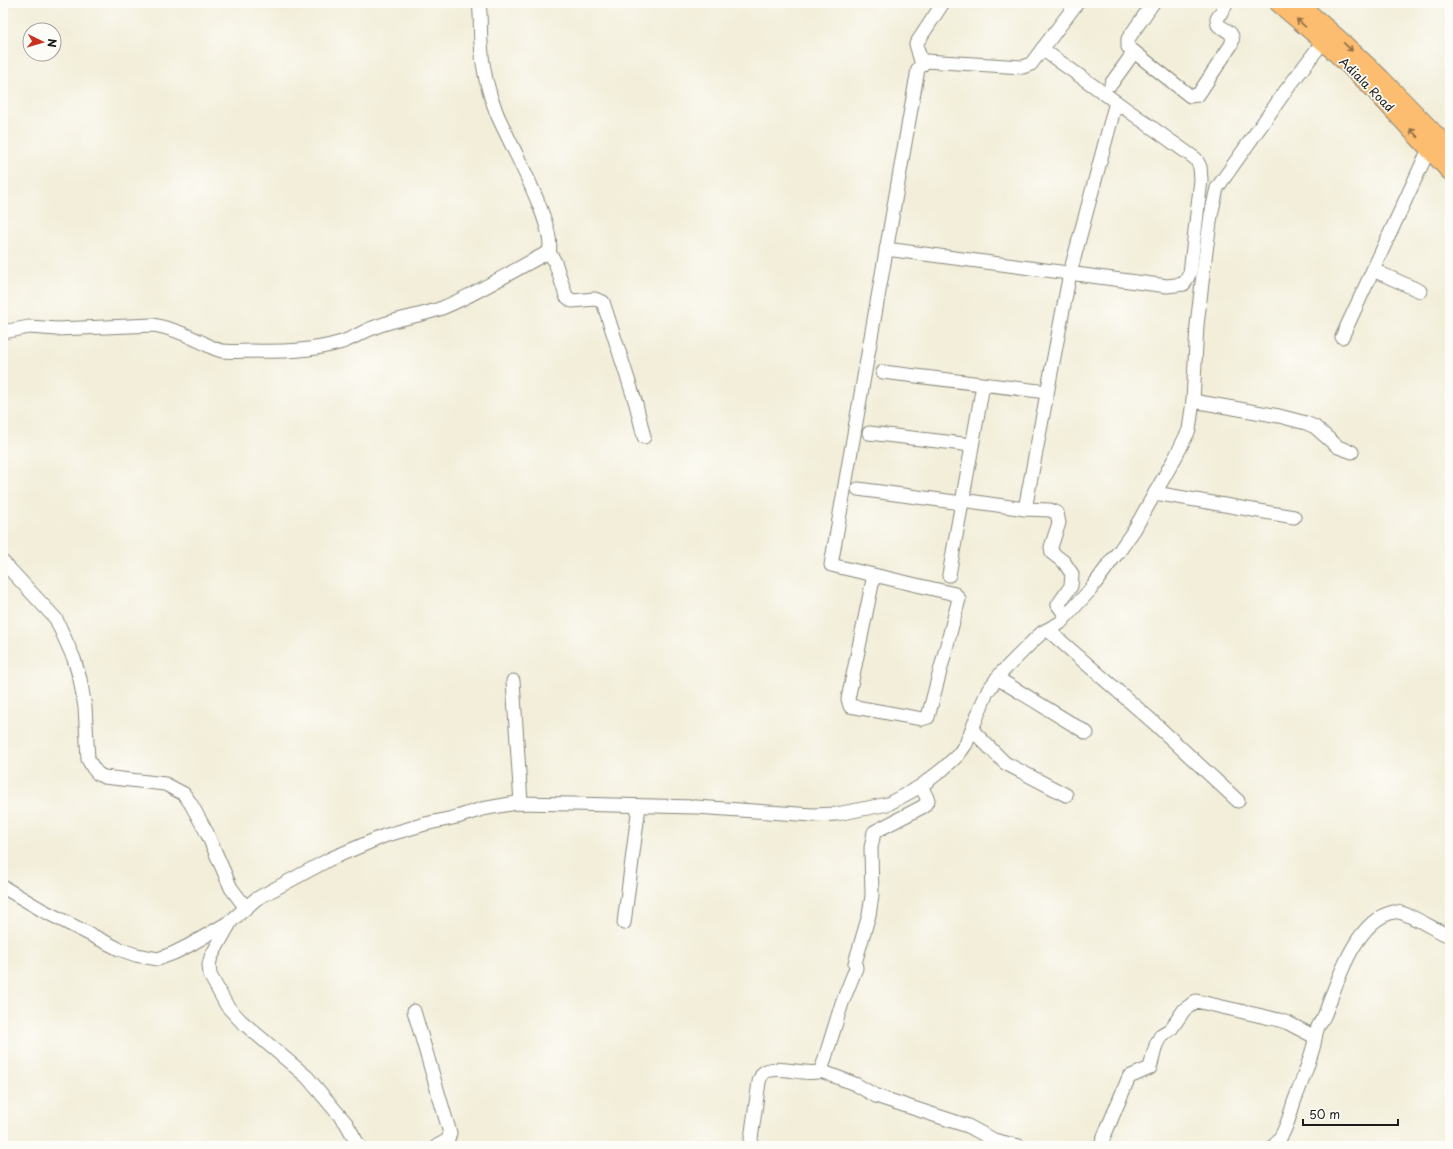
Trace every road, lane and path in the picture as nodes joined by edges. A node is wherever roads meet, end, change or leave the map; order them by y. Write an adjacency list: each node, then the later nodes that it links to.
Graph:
1 (479, 3): 18 (street)
2 (943, 3): 11 (street)
3 (1077, 3): 9 (street)
4 (1153, 3): 10 (street)
5 (1227, 3): 10 (street)
6 (1278, 3): 8 (main road, Adiala Road, one-way to 6)
7 (1298, 3): 8 (main road, Adiala Road)
8 (1327, 37): 14 (main road, Adiala Road, one-way to 8); 15 (main road, Adiala Road, one-way to 15); 27 (street)
9 (1042, 49): 11 (street); 13 (street)
10 (1134, 52): 12 (street)
11 (922, 65): 17 (street)
12 (1111, 84)
13 (1116, 102): 20 (street); 20 (street)
14 (1429, 149): 16 (main road, Adiala Road); 19 (street)
15 (1450, 149)
16 (1450, 172)
17 (886, 249): 20 (street); 38 (street)
18 (550, 252): 22 (street); 29 (street)
19 (1373, 270): 21 (street); 23 (street)
20 (1070, 273): 26 (street)
21 (1420, 291)
22 (3, 332)
23 (1342, 337)
24 (883, 372): 25 (street)
25 (983, 384): 26 (street); 30 (street)
26 (1047, 392): 35 (street)
27 (1193, 402): 31 (street); 33 (street)
28 (869, 433): 30 (street)
29 (644, 437)
30 (972, 446): 34 (street)
31 (1352, 452)
32 (858, 490): 34 (street)
33 (1155, 493): 36 (street); 40 (street)
34 (962, 502): 35 (street); 39 (street)
35 (1025, 509): 40 (street)
36 (1294, 517)
37 (3, 562): 52 (street)
38 (874, 575): 38 (street)
39 (949, 575)
40 (1066, 616): 41 (street)
41 (1048, 630): 42 (street); 48 (street)
42 (997, 678): 44 (street); 45 (street)
43 (513, 681): 49 (street)
44 (972, 730): 46 (street); 47 (street)
45 (1087, 733)
46 (921, 786): 50 (street); 58 (street)
47 (1066, 795)
48 (1238, 801)
49 (522, 803): 50 (street); 52 (street)
50 (639, 806): 54 (street)
51 (3, 886): 53 (street)
52 (246, 908): 53 (street)
53 (231, 921): 59 (street)
54 (624, 923)
55 (1450, 936): 57 (street)
56 (414, 1011): 60 (street)
57 (1315, 1037): 63 (street); 64 (street)
58 (821, 1071): 61 (street); 62 (street)
59 (359, 1146)
60 (437, 1146)
61 (750, 1146)
62 (1019, 1146)
63 (1100, 1146)
64 (1274, 1146)

